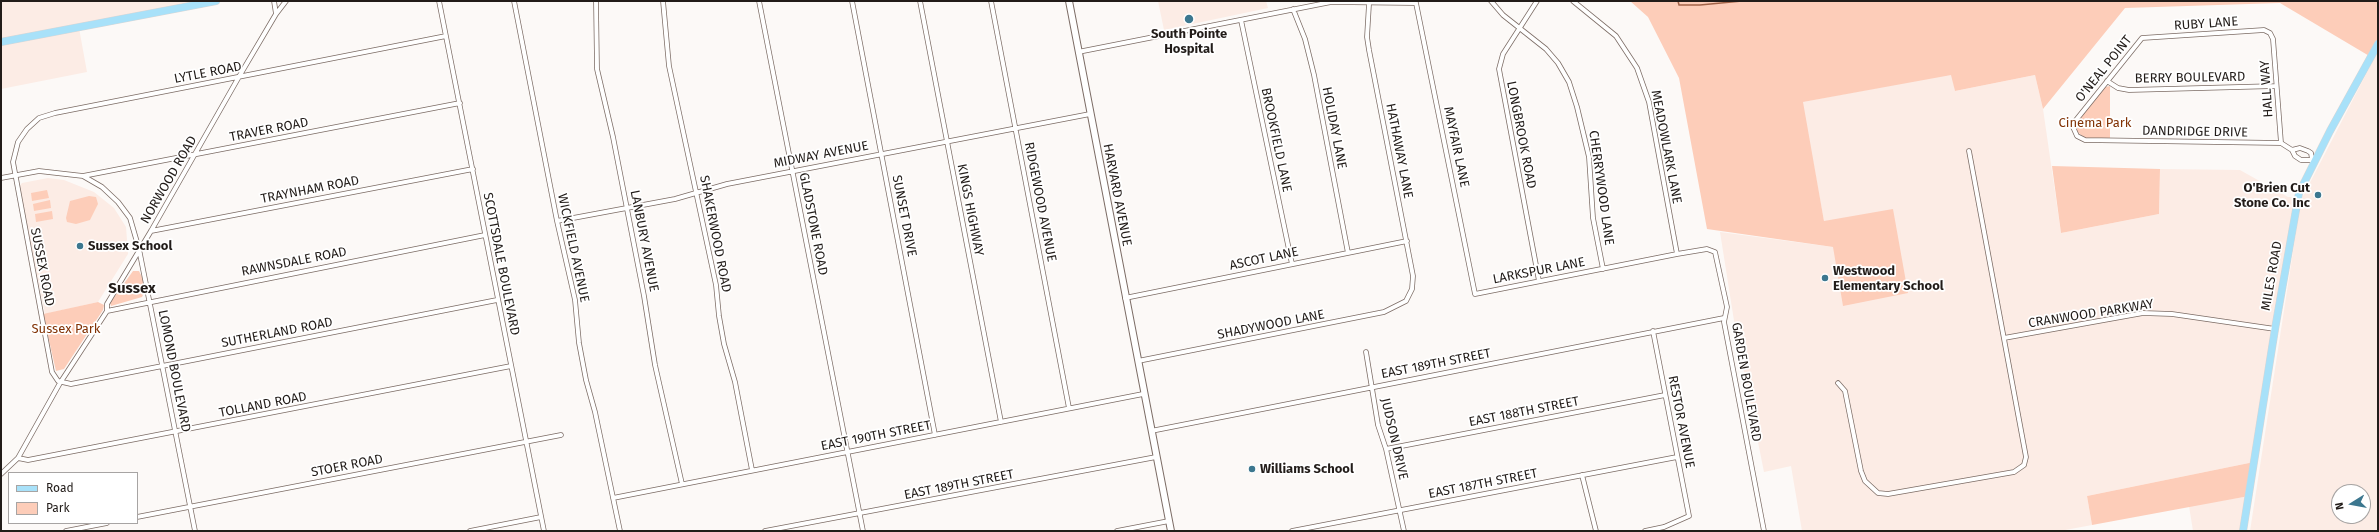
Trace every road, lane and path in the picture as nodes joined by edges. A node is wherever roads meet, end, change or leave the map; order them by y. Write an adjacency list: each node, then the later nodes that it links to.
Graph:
1 (216, 1): 24 (main road)
2 (274, 1): 18 (street)
3 (286, 1): 18 (street, NORWOOD ROAD)
4 (439, 1): 22 (street, SCOTTSDALE BOULEVARD)
5 (514, 1): 48 (street, WICKFIELD AVENUE)
6 (596, 1): 47 (street, LANBURY AVENUE)
7 (663, 1): 46 (street, SHAKERWOOD ROAD)
8 (759, 1): 42 (street, GLADSTONE ROAD)
9 (852, 1): 38 (street, SUNSET DRIVE)
10 (920, 1): 34 (street, KINGS HIGHWAY)
11 (991, 1): 32 (street, RIDGEWOOD AVENUE)
12 (1069, 1): 26 (main road, HARVARD AVENUE)
13 (1491, 1): 20 (street, CHERRYWOOD LANE)
14 (1537, 1): 20 (street, LONGBROOK ROAD)
15 (1573, 1): 54 (street, MEADOWLARK LANE)
16 (1369, 4): 17 (street); 51 (street, HATHAWAY LANE); 58 (street, MAYFAIR LANE)
17 (1292, 9): 19 (street); 53 (street, HOLIDAY LANE)
18 (276, 14): 27 (street, NORWOOD ROAD)
19 (1241, 20): 26 (street); 55 (street, BROOKFIELD LANE)
20 (1518, 28): 56 (street, CHERRYWOOD LANE); 57 (street, LONGBROOK ROAD)
21 (2272, 34): 23 (street, RUBY LANE); 29 (street, HALL WAY)
22 (446, 36): 27 (street, LYTLE ROAD); 30 (street, SCOTTSDALE BOULEVARD)
23 (2142, 38): 28 (street, O'NEAL POINT)
24 (1, 42)
25 (2378, 44): 40 (main road, MILES ROAD)
26 (1078, 52): 31 (main road, HARVARD AVENUE)
27 (238, 77): 39 (street, NORWOOD ROAD); 43 (street, LYTLE ROAD)
28 (2107, 81): 29 (street, BERRY BOULEVARD); 33 (street, O'NEAL POINT)
29 (2276, 86): 35 (street, HALL WAY)
30 (460, 103): 39 (street, TRAVER ROAD); 41 (street, SCOTTSDALE BOULEVARD)
31 (1090, 114): 32 (street, MIDWAY AVENUE); 59 (main road, HARVARD AVENUE)
32 (1016, 128): 34 (street, MIDWAY AVENUE); 77 (street, RIDGEWOOD AVENUE)
33 (2075, 133): 35 (street, DANDRIDGE DRIVE)
34 (946, 140): 38 (street, MIDWAY AVENUE); 78 (street, KINGS HIGHWAY)
35 (2280, 143): 36 (street, DANDRIDGE DRIVE)
36 (2292, 150): 40 (street, DANDRIDGE DRIVE); 40 (street, DANDRIDGE DRIVE)
37 (1968, 151): 67 (street)
38 (882, 153): 42 (street, MIDWAY AVENUE); 82 (street, SUNSET DRIVE)
39 (196, 154): 44 (street, TRAVER ROAD); 49 (street, NORWOOD ROAD)
40 (2313, 159): 65 (main road, MILES ROAD)
41 (473, 169): 49 (street, TRAYNHAM ROAD); 50 (street, SCOTTSDALE BOULEVARD)
42 (792, 171): 46 (street, MIDWAY AVENUE); 85 (street, GLADSTONE ROAD)
43 (14, 176): 44 (street, LOMOND BOULEVARD); 45 (street, LOMOND BOULEVARD); 72 (street, SUSSEX ROAD)
44 (83, 176): 52 (street, LOMOND BOULEVARD)
45 (1, 178)
46 (697, 191): 47 (street, MIDWAY AVENUE); 89 (street, SHAKERWOOD ROAD)
47 (627, 208): 48 (street, MIDWAY AVENUE); 92 (street, LANBURY AVENUE)
48 (557, 221): 93 (street, WICKFIELD AVENUE)
49 (151, 231): 52 (street, NORWOOD ROAD)
50 (485, 235): 60 (street, SCOTTSDALE BOULEVARD); 61 (street, RAWNSDALE ROAD)
51 (1407, 242): 53 (street, ASCOT LANE); 62 (street, HATHAWAY LANE)
52 (139, 249): 61 (street, LOMOND BOULEVARD); 63 (street, NORWOOD ROAD)
53 (1348, 253): 55 (street, ASCOT LANE)
54 (1677, 254): 56 (street, LARKSPUR LANE); 64 (street, GARDEN BOULEVARD)
55 (1292, 264): 59 (street, ASCOT LANE)
56 (1603, 269): 57 (street, LARKSPUR LANE)
57 (1539, 281): 58 (street, LARKSPUR LANE)
58 (1476, 294)
59 (1125, 298): 69 (main road, HARVARD AVENUE)
60 (498, 300): 70 (street, SUTHERLAND ROAD); 71 (street, SCOTTSDALE BOULEVARD)
61 (150, 301): 63 (street, RAWNSDALE ROAD); 70 (street, LOMOND BOULEVARD)
62 (1406, 301): 69 (street, SHADYWOOD LANE)
63 (107, 311): 72 (street, NORWOOD ROAD)
64 (1724, 318): 66 (street, EAST 189TH STREET); 114 (street, GARDEN BOULEVARD)
65 (2275, 329): 67 (street, CRANWOOD PARKWAY); 115 (main road, MILES ROAD)
66 (1653, 331): 74 (street, EAST 189TH STREET); 76 (street, RESTOR AVENUE)
67 (2004, 338): 73 (street)
68 (1366, 352): 74 (street, JUDSON DRIVE)
69 (1137, 361): 75 (main road, HARVARD AVENUE)
70 (162, 366): 72 (street, SUTHERLAND ROAD); 80 (street, LOMOND BOULEVARD)
71 (511, 366): 80 (street, TOLLAND ROAD); 83 (street, SCOTTSDALE BOULEVARD)
72 (60, 383): 88 (street, NORWOOD ROAD)
73 (1838, 383)
74 (1372, 387): 79 (street, EAST 189TH STREET); 84 (street, JUDSON DRIVE)
75 (1143, 394): 77 (street, EAST 190TH STREET); 79 (main road, HARVARD AVENUE)
76 (1665, 394): 84 (street, EAST 188TH STREET); 87 (street, RESTOR AVENUE)
77 (1069, 408): 78 (street, EAST 190TH STREET)
78 (1001, 422): 82 (street, EAST 190TH STREET)
79 (1151, 431): 86 (main road, HARVARD AVENUE)
80 (176, 432): 88 (street, TOLLAND ROAD); 94 (street, LOMOND BOULEVARD)
81 (561, 435): 83 (street, STOER ROAD)
82 (934, 435): 85 (street, EAST 190TH STREET)
83 (526, 442): 94 (street, STOER ROAD); 98 (street, SCOTTSDALE BOULEVARD)
84 (1386, 449): 95 (street, JUDSON DRIVE)
85 (847, 452): 89 (street, EAST 190TH STREET); 96 (street, GLADSTONE ROAD)
86 (1156, 457): 96 (street, EAST 189TH STREET); 99 (main road, HARVARD AVENUE)
87 (1677, 457): 91 (street, EAST 187TH STREET); 113 (street, RESTOR AVENUE)
88 (18, 458): 90 (street, NORWOOD ROAD)
89 (752, 470): 92 (street, EAST 190TH STREET)
90 (1, 474)
91 (1582, 476): 95 (street, EAST 187TH STREET); 112 (street)
92 (682, 484): 93 (street, EAST 190TH STREET)
93 (613, 498): 105 (street, WICKFIELD AVENUE)
94 (190, 507): 97 (street, STOER ROAD); 102 (street, LOMOND BOULEVARD)
95 (1400, 511): 110 (street, EAST 187TH STREET); 111 (street, JUDSON DRIVE)
96 (859, 514): 106 (street, EAST 189TH STREET); 107 (street, GLADSTONE ROAD)
97 (138, 517)
98 (541, 517): 103 (street); 104 (street, SCOTTSDALE BOULEVARD)
99 (1169, 521): 108 (street); 109 (main road, HARVARD AVENUE)
100 (102, 524): 101 (street)
101 (66, 531)
102 (195, 531)
103 (470, 531)
104 (544, 531)
105 (620, 531)
106 (766, 531)
107 (863, 531)
108 (1117, 531)
109 (1171, 531)
110 (1292, 531)
111 (1404, 531)
112 (1596, 531)
113 (1645, 531)
114 (1764, 531)
115 (2243, 531)

